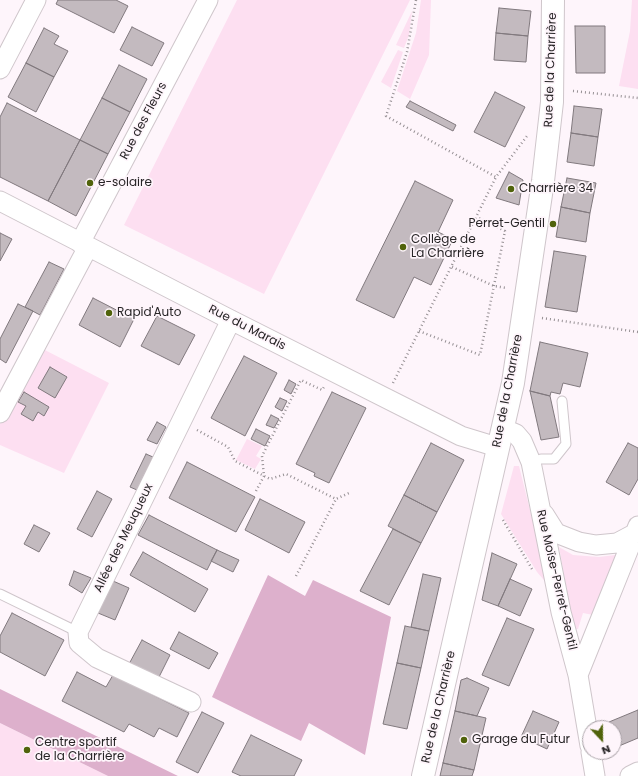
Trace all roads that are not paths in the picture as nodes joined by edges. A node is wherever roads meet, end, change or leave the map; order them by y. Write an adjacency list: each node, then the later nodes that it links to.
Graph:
1 (36, 0): 4 (street)
2 (208, 0): 6 (street, Rue des Fleurs)
3 (554, 0): 10 (main road, Rue de la Charrière)
4 (0, 69)
5 (0, 201): 6 (street, Rue du Marais)
6 (84, 245): 7 (street, Rue du Marais); 9 (street, Rue des Fleurs)
7 (231, 320): 10 (street, Rue du Marais); 15 (street, Allée des Meuqueux)
8 (562, 401): 11 (lane)
9 (0, 413)
10 (500, 438): 11 (street, Rue Moïse-Perret-Gentil); 21 (main road, Rue de la Charrière)
11 (531, 462): 12 (street, Rue Moïse-Perret-Gentil)
12 (540, 508): 13 (street); 16 (street, Rue Moïse-Perret-Gentil)
13 (636, 530): 16 (street)
14 (0, 594): 15 (lane)
15 (78, 632): 17 (street)
16 (578, 674): 18 (street, Rue Moïse-Perret-Gentil)
17 (191, 702)
18 (586, 720)
19 (591, 760): 22 (street)
20 (638, 772): 23 (street)
21 (423, 776)
22 (584, 776)
23 (630, 776)

